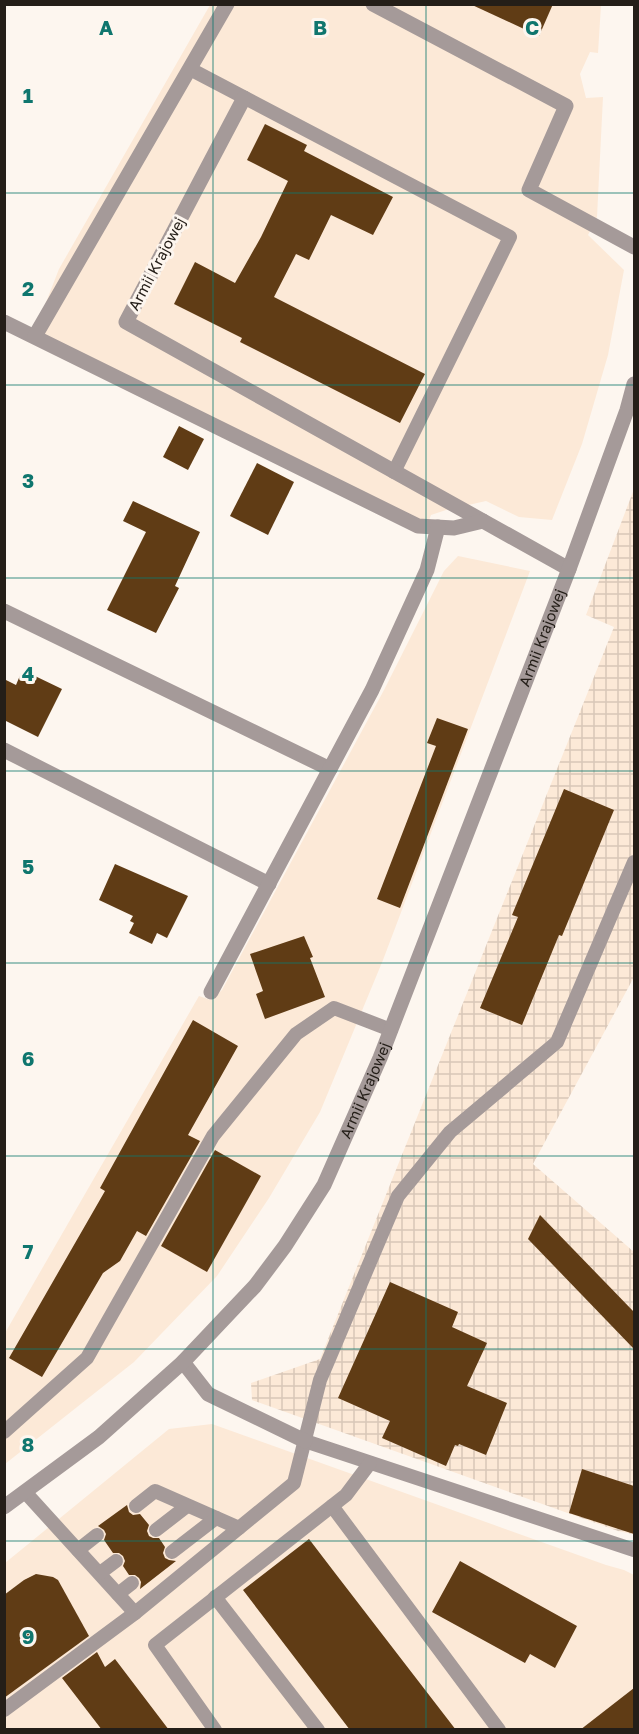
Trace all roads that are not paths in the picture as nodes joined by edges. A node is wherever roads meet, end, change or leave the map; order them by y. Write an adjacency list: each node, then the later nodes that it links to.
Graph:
1 (227, 4): 3 (street)
2 (373, 4): 5 (street)
3 (190, 69): 4 (lane); 7 (street)
4 (244, 98): 9 (street, Armii Krajowej); 9 (lane)
5 (634, 247)
6 (4, 322): 7 (street)
7 (35, 336): 11 (street)
8 (634, 384): 12 (street, Armii Krajowej)
9 (394, 472): 10 (street, Armii Krajowej)
10 (483, 521): 11 (street); 12 (street, Armii Krajowej)
11 (438, 527): 15 (street)
12 (569, 569): 19 (street, Armii Krajowej)
13 (4, 611): 15 (street)
14 (4, 750): 17 (street)
15 (330, 769): 17 (street)
16 (634, 862): 22 (lane)
17 (269, 885): 18 (street)
18 (212, 992)
19 (391, 1030): 20 (street, Armii Krajowej); 21 (lane)
20 (183, 1362): 22 (street); 24 (street, Armii Krajowej)
21 (4, 1432)
22 (305, 1442): 23 (lane); 30 (lane)
23 (370, 1463): 27 (lane); 34 (lane)
24 (25, 1492): 28 (street, Armii Krajowej); 33 (lane)
25 (136, 1506): 26 (lane)
26 (188, 1506): 29 (lane); 31 (lane)
27 (332, 1506): 40 (lane); 45 (lane)
28 (4, 1507)
29 (216, 1518): 30 (lane); 35 (lane)
30 (239, 1528): 41 (lane)
31 (156, 1530)
32 (97, 1535): 33 (lane)
33 (78, 1550): 37 (lane)
34 (632, 1551)
35 (172, 1552)
36 (116, 1561): 37 (lane)
37 (100, 1573): 39 (lane)
38 (132, 1583): 39 (lane)
39 (118, 1594): 41 (lane)
40 (215, 1598): 43 (lane); 44 (lane)
41 (135, 1613): 42 (lane)
42 (4, 1710)
43 (215, 1730)
44 (318, 1730)
45 (499, 1730)

